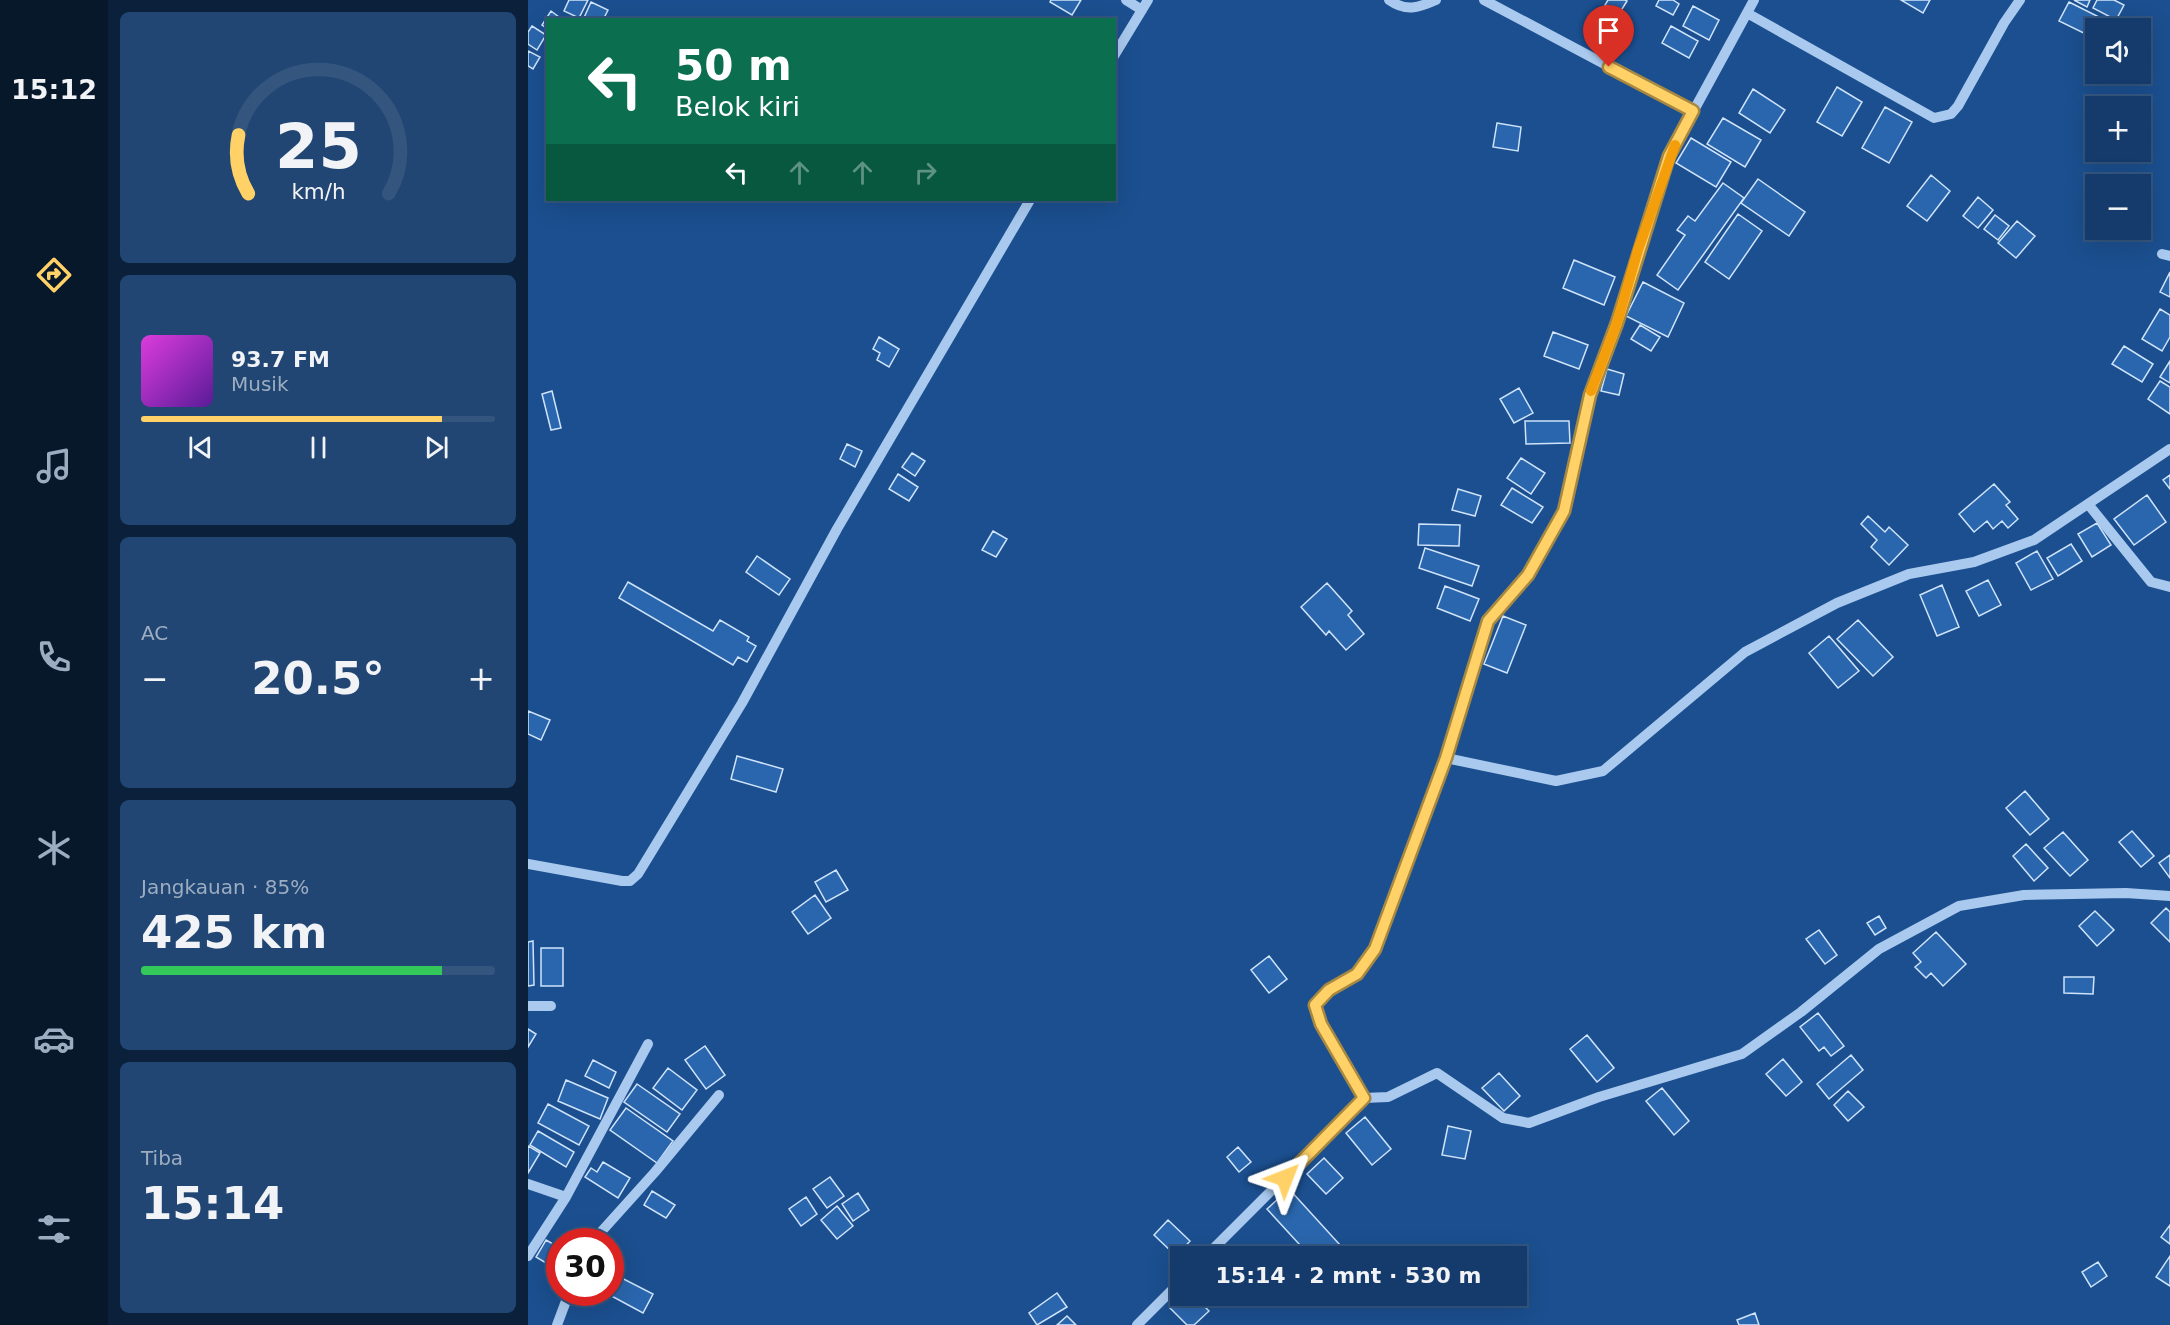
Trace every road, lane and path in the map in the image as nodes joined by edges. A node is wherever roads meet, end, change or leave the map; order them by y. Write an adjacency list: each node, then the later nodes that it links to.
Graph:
1 (1126, 0): 8 (street)
2 (1148, 0): 8 (street)
3 (1389, 0): 4 (street)
4 (1436, 0)
5 (1484, 0): 11 (street)
6 (1754, 0): 9 (street)
7 (2020, 0): 9 (street)
8 (1142, 10): 10 (street)
9 (1747, 13): 11 (street)
10 (1116, 53)
11 (1693, 111): 16 (street)
12 (1029, 201): 17 (street)
13 (2170, 449): 14 (street)
14 (2088, 504): 15 (street); 16 (street)
15 (2170, 587)
16 (1446, 758): 23 (street)
17 (528, 864)
18 (2170, 896): 23 (street)
19 (528, 1006): 20 (street)
20 (551, 1006)
21 (648, 1044): 25 (street)
22 (719, 1095): 26 (street)
23 (1364, 1098): 27 (street)
24 (528, 1184): 25 (street)
25 (566, 1197): 28 (street)
26 (605, 1228)
27 (1216, 1246)
28 (528, 1256)
29 (1170, 1292): 32 (street)
30 (564, 1306): 31 (street)
31 (557, 1325)
32 (1137, 1325)

